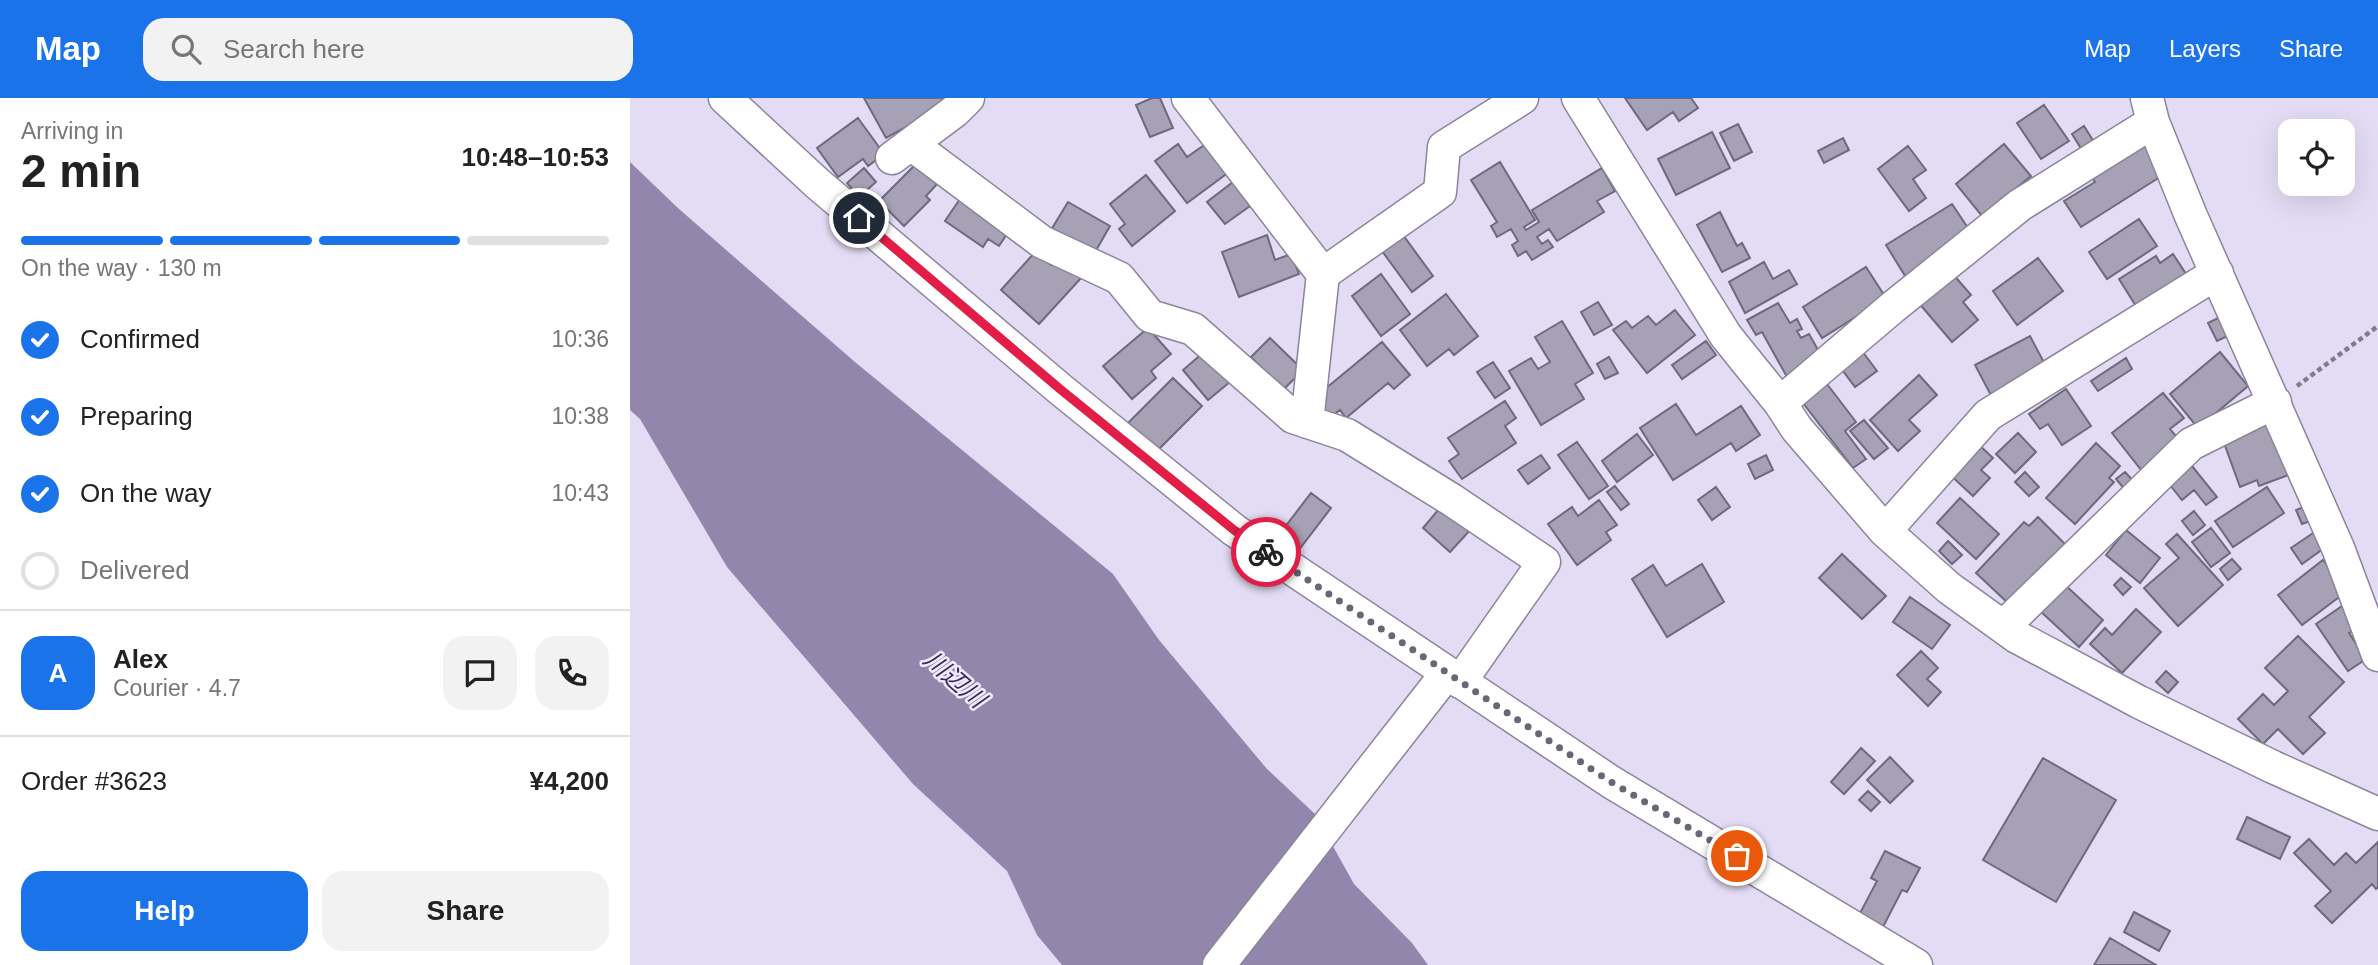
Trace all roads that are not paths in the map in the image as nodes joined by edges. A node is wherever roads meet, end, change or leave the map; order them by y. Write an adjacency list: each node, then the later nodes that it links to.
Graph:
1 (725, 98): 15 (street)
2 (968, 98): 11 (street)
3 (1188, 98): 8 (street)
4 (1521, 98): 8 (street)
5 (1578, 98): 10 (street)
6 (2150, 110): 7 (street); 10 (street)
7 (2217, 273): 9 (street); 12 (street)
8 (1323, 274): 11 (street)
9 (2275, 402): 13 (street); 14 (street)
10 (1780, 403): 12 (street)
11 (1307, 422): 15 (street)
12 (1885, 531): 13 (street)
13 (2003, 627): 16 (street)
14 (2378, 654)
15 (1453, 678): 17 (street); 18 (street)
16 (2378, 814)
17 (1219, 965)
18 (1916, 965)

